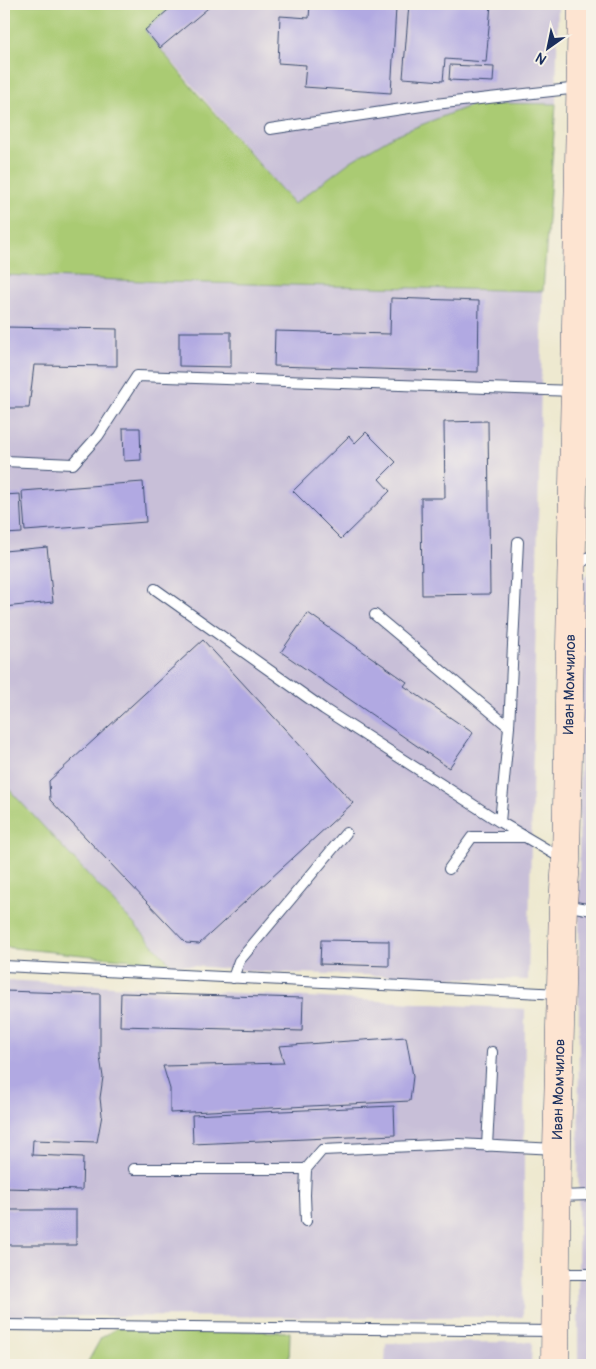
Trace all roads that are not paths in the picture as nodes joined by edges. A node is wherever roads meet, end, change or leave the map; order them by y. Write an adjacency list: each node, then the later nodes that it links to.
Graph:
1 (582, 4): 2 (street, Иван Момчилов)
2 (580, 88): 3 (lane); 4 (street, Иван Момчилов)
3 (270, 129)
4 (575, 391): 5 (lane); 7 (street, Иван Момчилов)
5 (4, 461)
6 (518, 542): 10 (lane)
7 (582, 562): 14 (street, Иван Момчилов)
8 (155, 589): 11 (lane)
9 (375, 615): 10 (lane)
10 (509, 726): 11 (lane)
11 (500, 822): 13 (lane)
12 (346, 833): 19 (lane)
13 (525, 837): 14 (lane); 15 (lane)
14 (566, 861): 16 (street, Иван Момчилов)
15 (449, 869)
16 (563, 904): 17 (lane); 20 (street, Иван Момчилов)
17 (592, 910)
18 (4, 966): 19 (lane)
19 (233, 978): 20 (lane)
20 (560, 994): 23 (street, Иван Момчилов)
21 (492, 1052): 22 (lane)
22 (487, 1146): 23 (lane); 25 (lane)
23 (556, 1149): 27 (street, Иван Момчилов)
24 (134, 1169): 25 (lane)
25 (306, 1169): 28 (lane)
26 (592, 1194): 27 (lane)
27 (556, 1196): 29 (street, Иван Момчилов)
28 (306, 1221)
29 (555, 1274): 30 (lane); 32 (street, Иван Момчилов)
30 (592, 1274)
31 (4, 1325): 32 (lane)
32 (555, 1331): 33 (street, Иван Момчилов)
33 (555, 1365)

